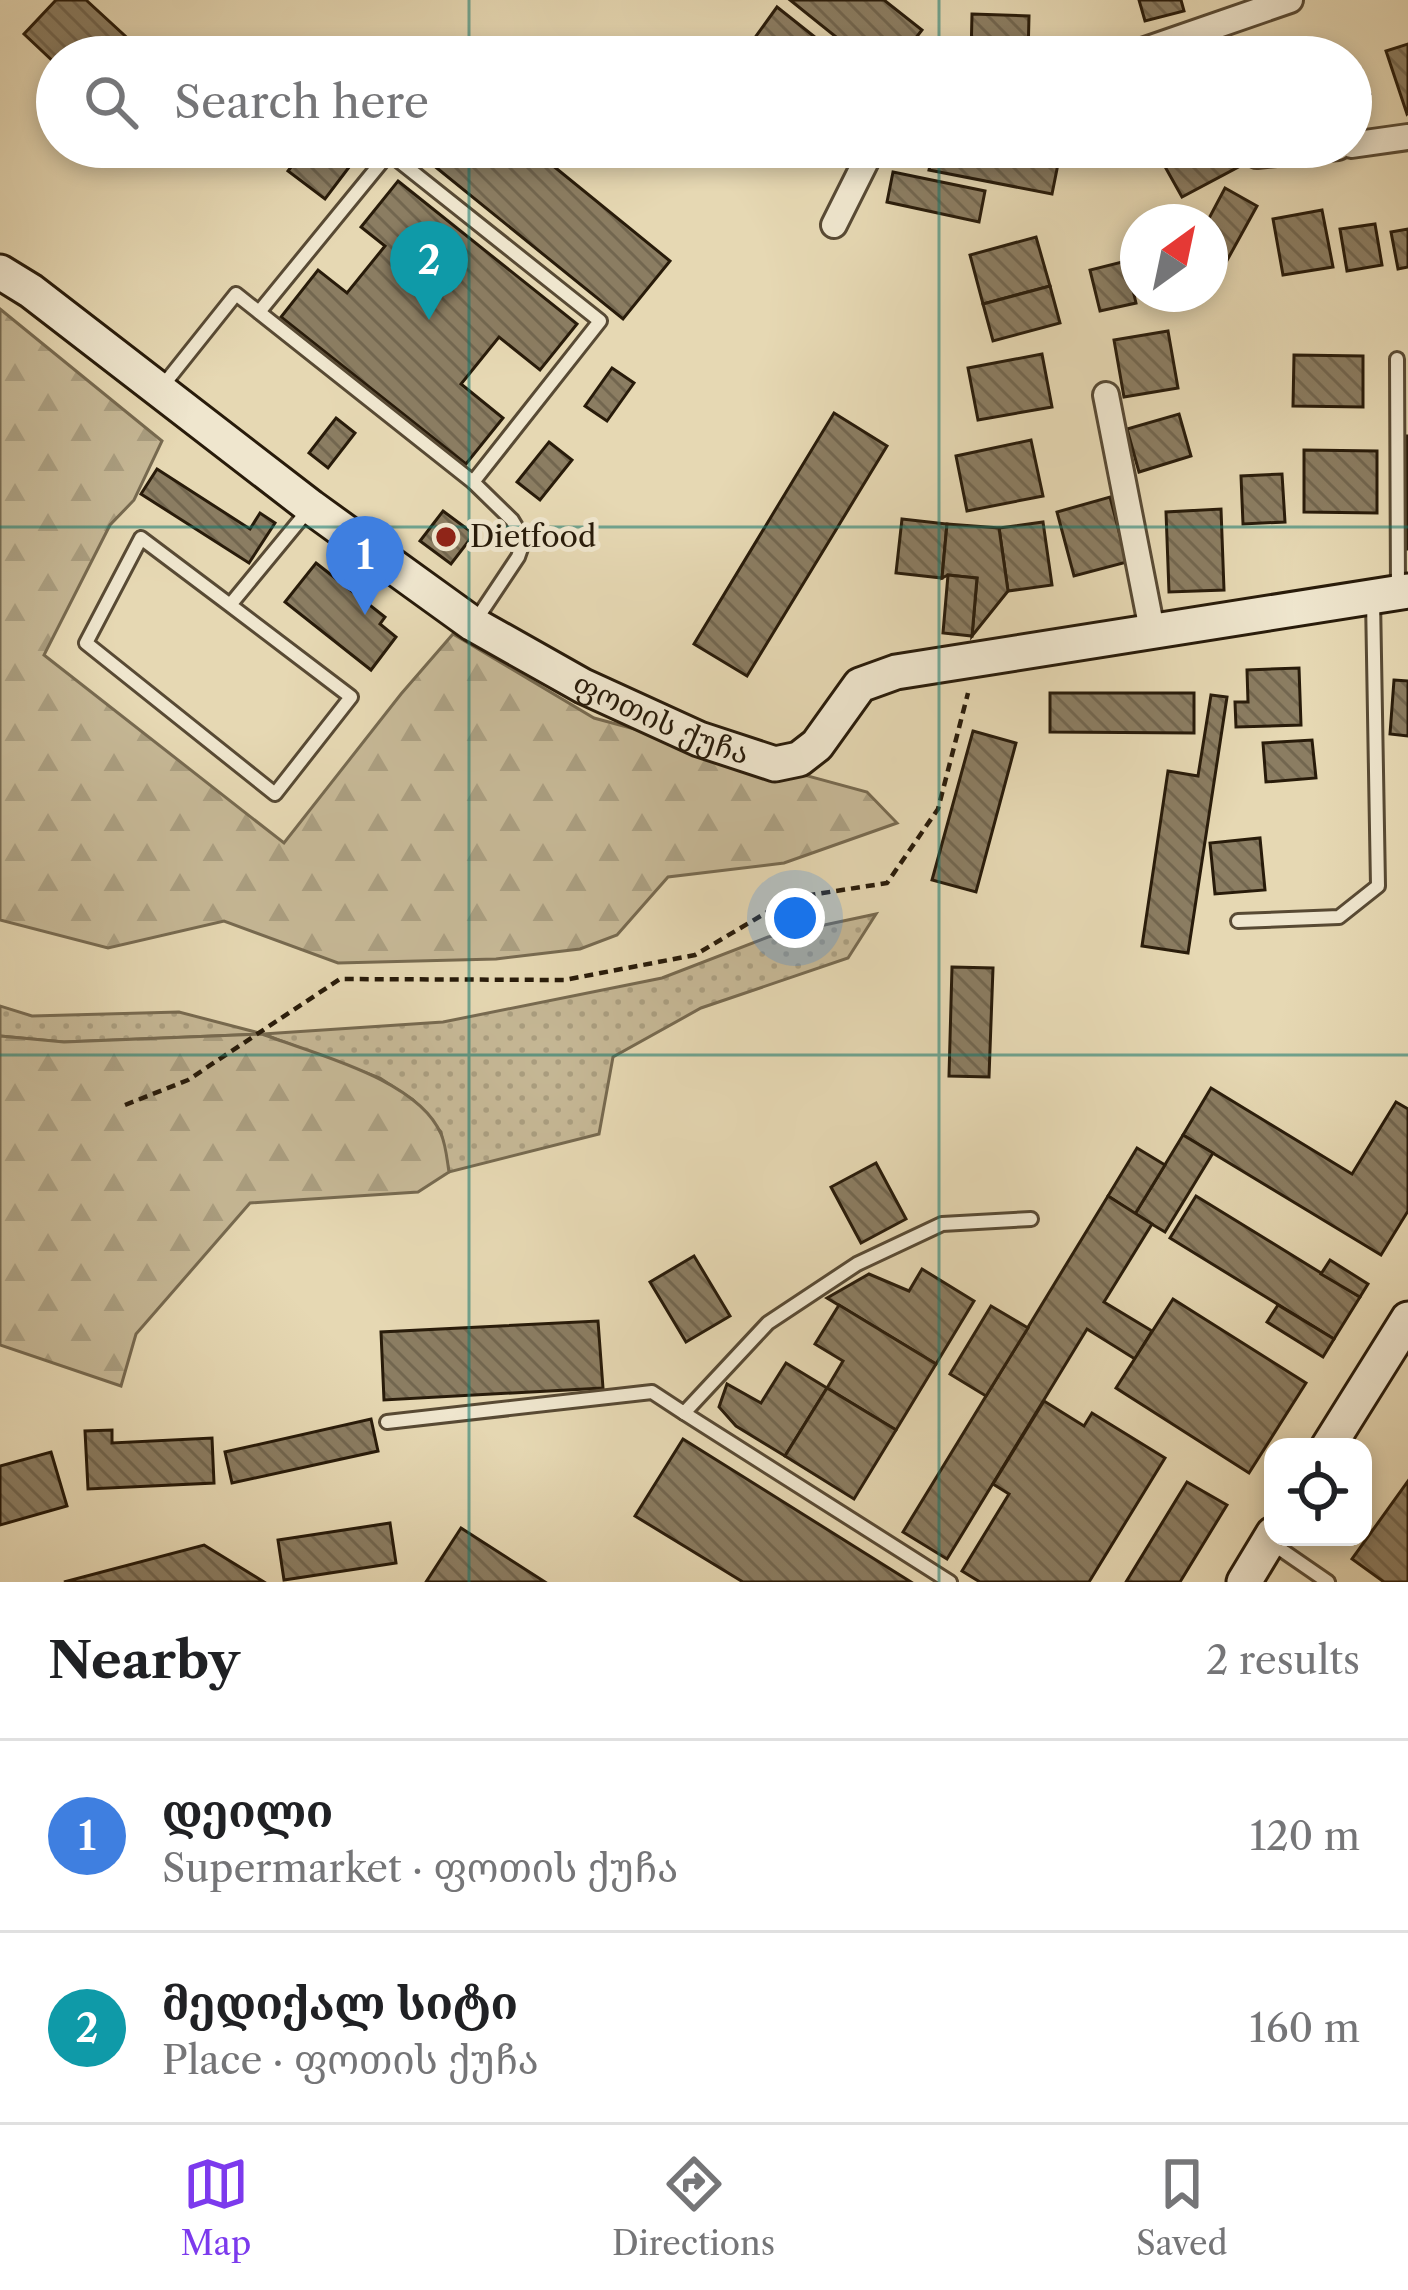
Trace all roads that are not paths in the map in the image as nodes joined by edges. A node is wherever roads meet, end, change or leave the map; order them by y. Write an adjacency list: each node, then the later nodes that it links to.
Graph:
1 (1290, 0): 2 (street)
2 (1207, 30): 3 (street); 4 (street)
3 (1189, 36)
4 (1209, 36)
5 (1408, 137): 6 (street)
6 (1372, 142)
7 (377, 168): 12 (lane)
8 (408, 168): 16 (lane)
9 (863, 168): 10 (street)
10 (835, 225)
11 (0, 272): 14 (street, ფოთის ქუჩა)
12 (259, 312): 14 (lane); 16 (lane)
13 (1397, 359): 18 (lane)
14 (160, 389): 17 (street, ფოთის ქუჩა)
15 (1106, 394): 21 (street)
16 (473, 482): 20 (lane)
17 (311, 507): 19 (lane); 20 (street, ფოთის ქუჩა)
18 (1393, 594): 21 (street, ფოთის ქუჩა); 22 (lane)
19 (230, 605): 19 (lane)
20 (473, 624): 21 (street, ფოთის ქუჩა)
21 (1152, 630)
22 (1238, 921)
23 (1030, 1220): 25 (lane)
24 (1408, 1319): 27 (street)
25 (684, 1413): 26 (lane); 30 (lane)
26 (387, 1422)
27 (1334, 1438)
28 (1266, 1546): 31 (street)
29 (1281, 1546): 32 (lane)
30 (950, 1582)
31 (1244, 1582)
32 (1328, 1582)

